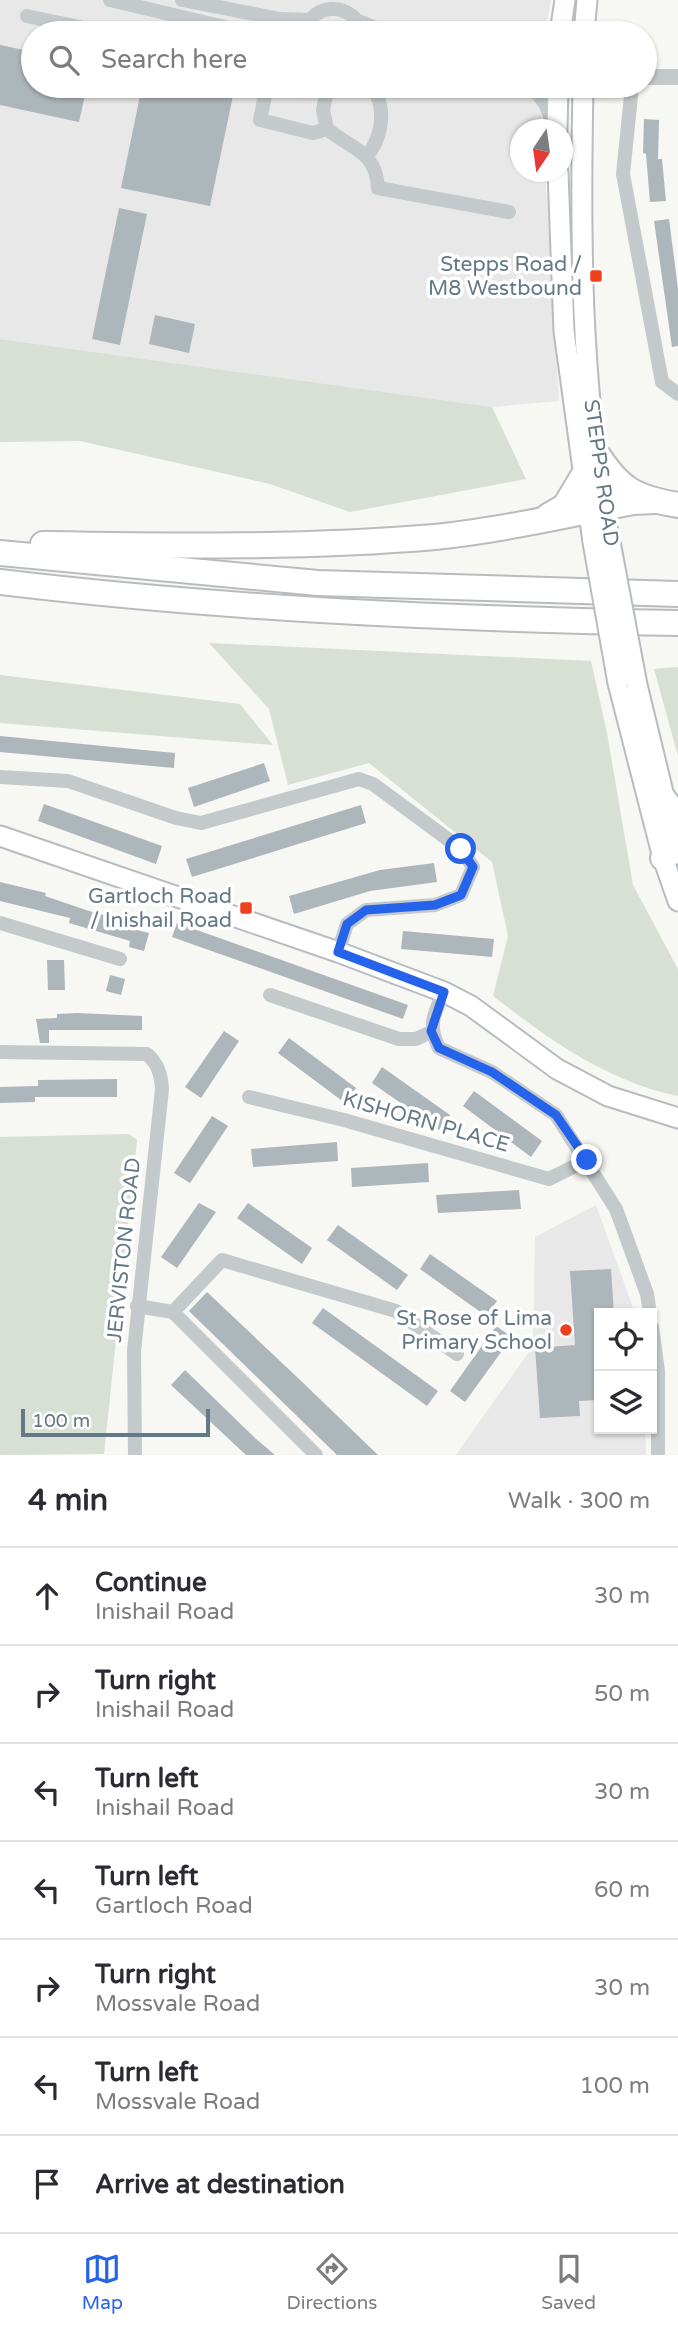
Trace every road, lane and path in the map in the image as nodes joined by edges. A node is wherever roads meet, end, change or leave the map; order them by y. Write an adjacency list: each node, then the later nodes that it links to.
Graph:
1 (110, 0): 9 (street)
2 (182, 0): 10 (street)
3 (565, 0): 13 (main road)
4 (586, 0): 14 (main road)
5 (334, 3): 6 (street); 11 (street)
6 (347, 5): 12 (street)
7 (27, 16): 8 (street)
8 (51, 21)
9 (199, 21)
10 (286, 21)
11 (310, 21)
12 (357, 21)
13 (562, 21)
14 (585, 21)
15 (657, 77): 16 (street)
16 (678, 78)
17 (265, 98): 26 (street)
18 (326, 98): 26 (street)
19 (378, 98): 27 (street)
20 (540, 98): 24 (street)
21 (557, 98): 25 (main road)
22 (583, 98): 31 (main road, STEPPS ROAD)
23 (631, 98): 30 (street)
24 (551, 119)
25 (556, 119)
26 (327, 129): 27 (street)
27 (367, 156): 29 (street)
28 (558, 182): 32 (main road, STEPPS ROAD)
29 (509, 212)
30 (678, 394)
31 (596, 452): 33 (highway); 34 (main road, STEPPS ROAD)
32 (583, 476): 34 (main road, STEPPS ROAD); 35 (highway)
33 (666, 503): 34 (highway)
34 (595, 510): 35 (highway); 43 (main road, STEPPS ROAD, bridge)
35 (534, 522): 36 (highway)
36 (0, 544)
37 (0, 553): 39 (highway)
38 (0, 582): 40 (highway)
39 (678, 594)
40 (514, 620): 41 (highway); 42 (highway)
41 (678, 623)
42 (678, 640)
43 (627, 684): 45 (main road, STEPPS ROAD); 48 (main road, STEPPS ROAD)
44 (0, 777): 51 (street)
45 (663, 798): 46 (highway); 48 (main road, STEPPS ROAD)
46 (678, 818)
47 (0, 836): 51 (main road)
48 (675, 853): 49 (main road, STEPPS ROAD)
49 (678, 901)
50 (0, 923): 52 (street)
51 (338, 952): 53 (main road)
52 (120, 959)
53 (444, 992): 55 (street); 58 (main road)
54 (270, 995): 55 (street)
55 (431, 1031): 59 (street)
56 (0, 1052): 60 (street, JERVISTON ROAD)
57 (249, 1097): 59 (street, KISHORN PLACE)
58 (678, 1118)
59 (587, 1160): 61 (street)
60 (137, 1306): 62 (street); 65 (street, JERVISTON ROAD)
61 (649, 1308)
62 (173, 1312): 63 (street); 66 (street)
63 (457, 1353)
64 (657, 1364): 67 (street)
65 (135, 1455)
66 (316, 1455)
67 (657, 1455)

